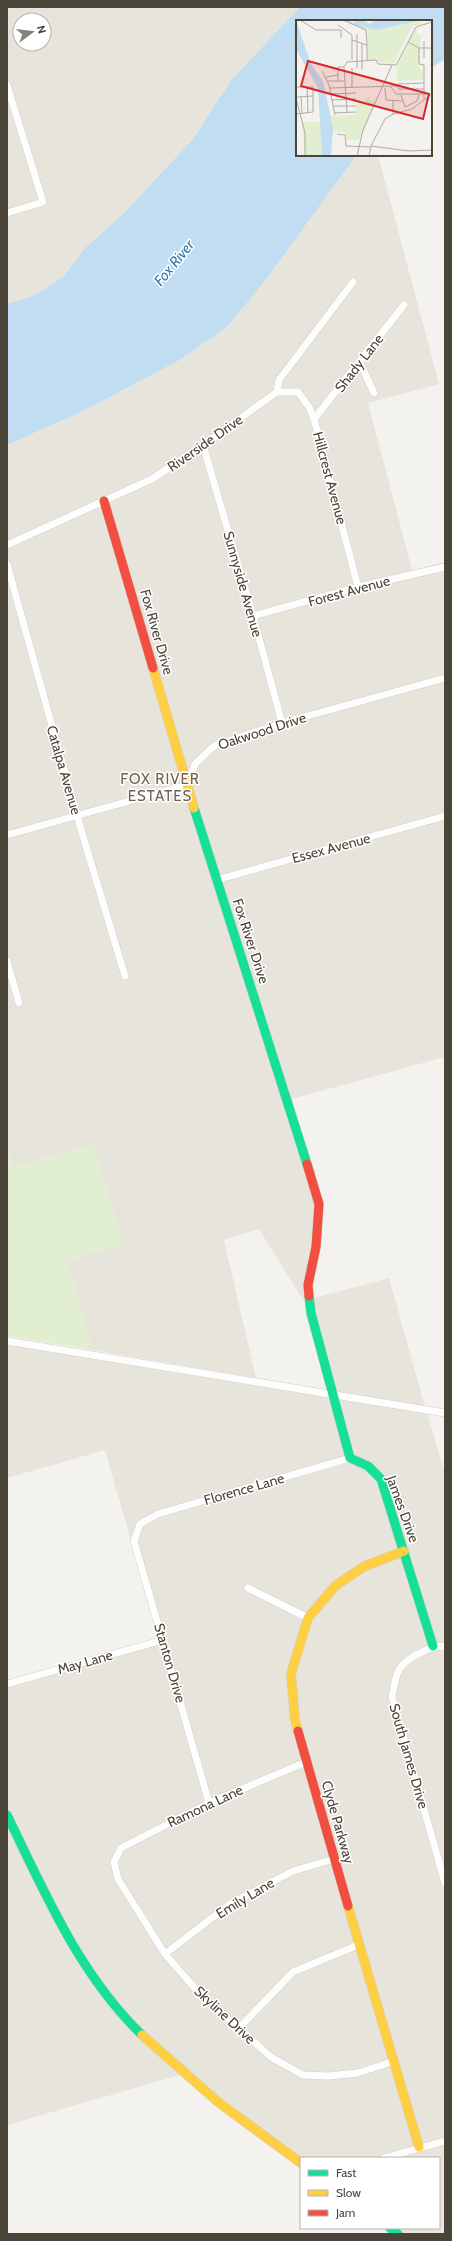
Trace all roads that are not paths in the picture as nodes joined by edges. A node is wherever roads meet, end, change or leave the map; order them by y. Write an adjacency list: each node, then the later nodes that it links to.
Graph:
1 (7, 85): 2 (street)
2 (10, 107): 3 (street)
3 (7, 213)
4 (353, 282): 7 (street)
5 (404, 305): 6 (street, Shady Lane)
6 (360, 363): 8 (street); 9 (street, Shady Lane)
7 (277, 392): 9 (street, Hillcrest Avenue); 10 (street, Riverside Drive)
8 (374, 393)
9 (314, 419): 15 (street, Hillcrest Avenue)
10 (203, 446): 11 (street, Riverside Drive); 16 (street, Sunnyside Avenue)
11 (104, 501): 12 (street, Riverside Drive); 19 (street, Fox River Drive)
12 (7, 545)
13 (7, 564): 20 (street, Catalpa Avenue)
14 (445, 567): 15 (street, Forest Avenue)
15 (358, 587): 16 (street, Forest Avenue)
16 (253, 616): 18 (street, Sunnyside Avenue)
17 (445, 678): 18 (street, Oakwood Drive)
18 (282, 723): 19 (street, Oakwood Drive)
19 (187, 785): 20 (street); 23 (street, Fox River Drive)
20 (77, 816): 22 (street); 25 (street, Catalpa Avenue)
21 (445, 816): 23 (street, Essex Avenue)
22 (7, 835)
23 (216, 880): 28 (street, Fox River Drive)
24 (7, 960): 26 (street)
25 (125, 976)
26 (19, 1003)
27 (7, 1341): 28 (street)
28 (333, 1394): 29 (street); 30 (street)
29 (445, 1413)
30 (350, 1458): 31 (street, Florence Lane); 32 (street, James Drive)
31 (140, 1524): 35 (street, Stanton Drive)
32 (404, 1551): 34 (street, Clyde Parkway); 36 (street, James Drive)
33 (248, 1588): 34 (street)
34 (308, 1618): 39 (street, Clyde Parkway)
35 (163, 1640): 38 (street, May Lane); 40 (street, Stanton Drive)
36 (434, 1646): 37 (street); 44 (street, South James Drive)
37 (445, 1646)
38 (7, 1684)
39 (306, 1762): 40 (street, Ramona Lane); 42 (street, Clyde Parkway)
40 (209, 1803): 43 (street, Ramona Lane)
41 (7, 1815): 52 (street)
42 (334, 1859): 45 (street, Clyde Parkway); 46 (street, Emily Lane)
43 (114, 1862): 46 (street, Skyline Drive)
44 (445, 1883)
45 (358, 1945): 47 (street); 48 (street, Clyde Parkway)
46 (165, 1954): 47 (street, Skyline Drive)
47 (238, 2029): 48 (street, Skyline Drive)
48 (394, 2061): 50 (street, Clyde Parkway)
49 (445, 2141): 50 (street)
50 (419, 2147): 51 (street)
51 (387, 2157)
52 (300, 2162)

